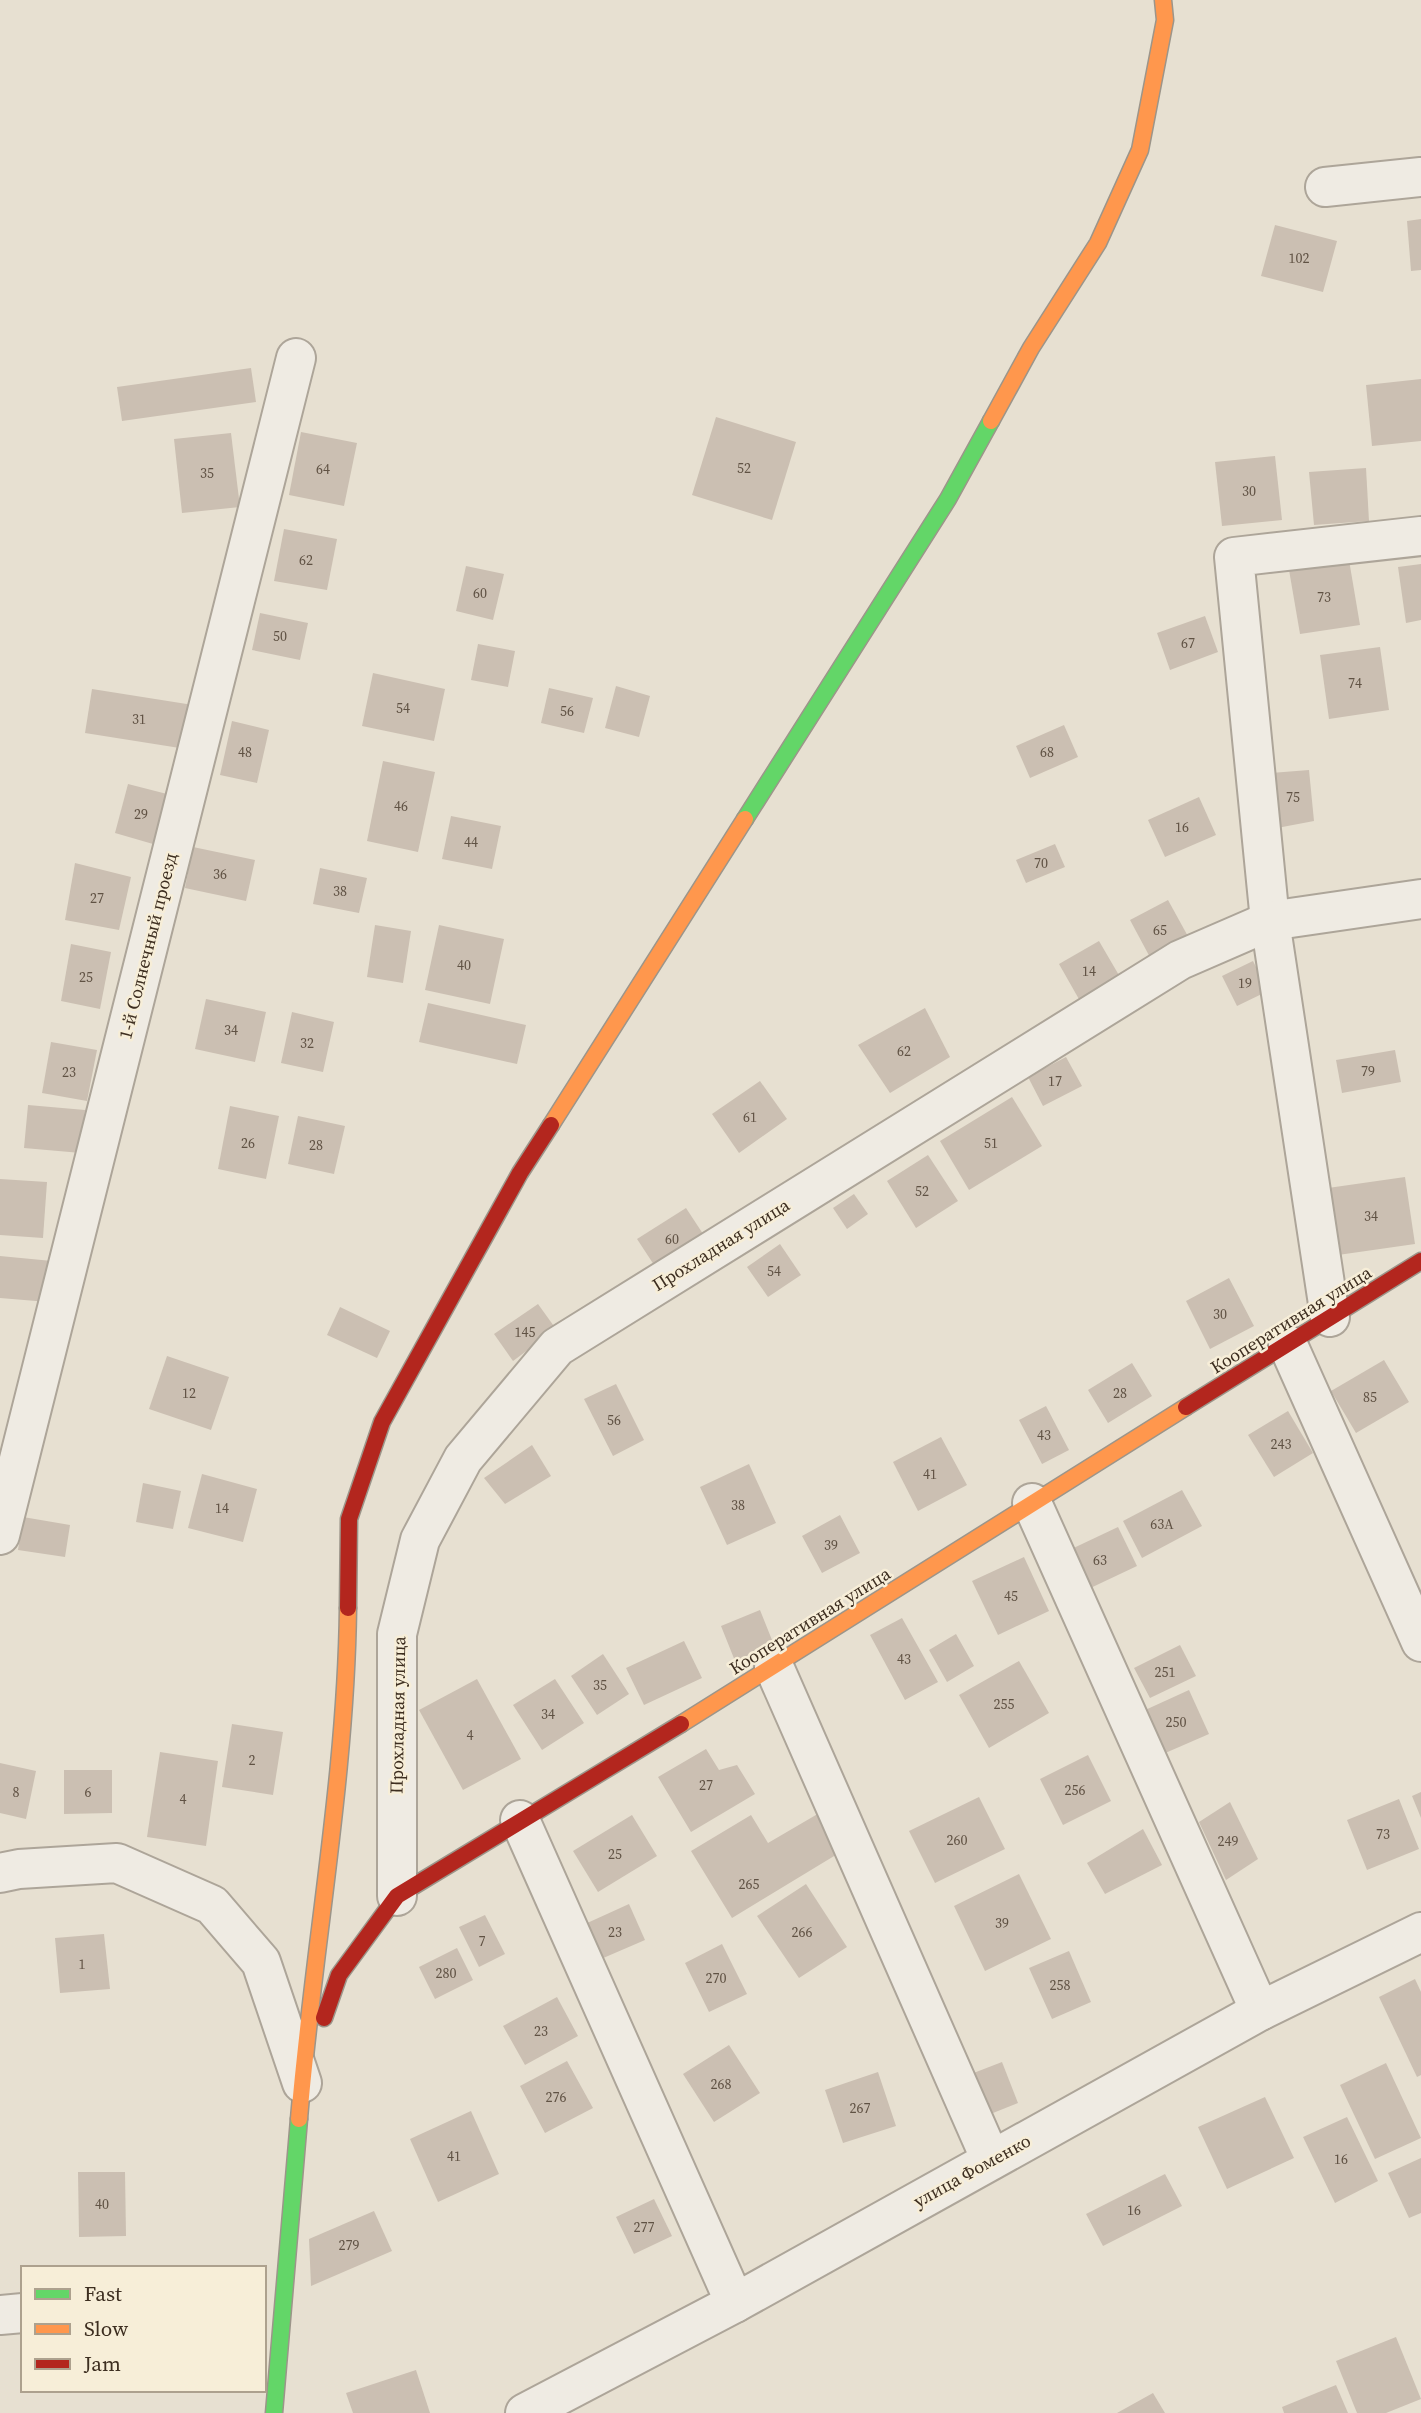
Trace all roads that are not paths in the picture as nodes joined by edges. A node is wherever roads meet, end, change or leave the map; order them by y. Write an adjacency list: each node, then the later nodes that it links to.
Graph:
1 (1163, 0): 20 (street)
2 (1421, 177): 3 (street)
3 (1325, 187)
4 (296, 358): 12 (street, 1-й Солнечный проезд)
5 (1421, 536): 7 (street)
6 (1421, 899): 7 (street, Прохладная улица)
7 (1270, 921): 9 (street); 17 (street, Прохладная улица)
8 (1421, 1261): 9 (street, Кооперативная улица)
9 (1330, 1317): 10 (street, Кооперативная улица)
10 (1288, 1345): 11 (street, Кооперативная улица); 13 (street)
11 (1032, 1503): 14 (street, Кооперативная улица); 19 (street)
12 (0, 1535)
13 (1421, 1642)
14 (774, 1667): 15 (street, Кооперативная улица); 21 (street)
15 (520, 1820): 17 (street, Кооперативная улица); 22 (street)
16 (0, 1872): 20 (street)
17 (397, 1896): 20 (street, Кооперативная улица)
18 (1421, 1932): 19 (street, улица Фоменко)
19 (1261, 2011): 21 (street, улица Фоменко)
20 (302, 2083): 23 (street)
21 (991, 2160): 22 (street, улица Фоменко)
22 (736, 2303): 27 (street, улица Фоменко)
23 (273, 2309): 26 (street)
24 (21, 2313): 25 (street)
25 (0, 2315)
26 (274, 2413)
27 (525, 2413)

